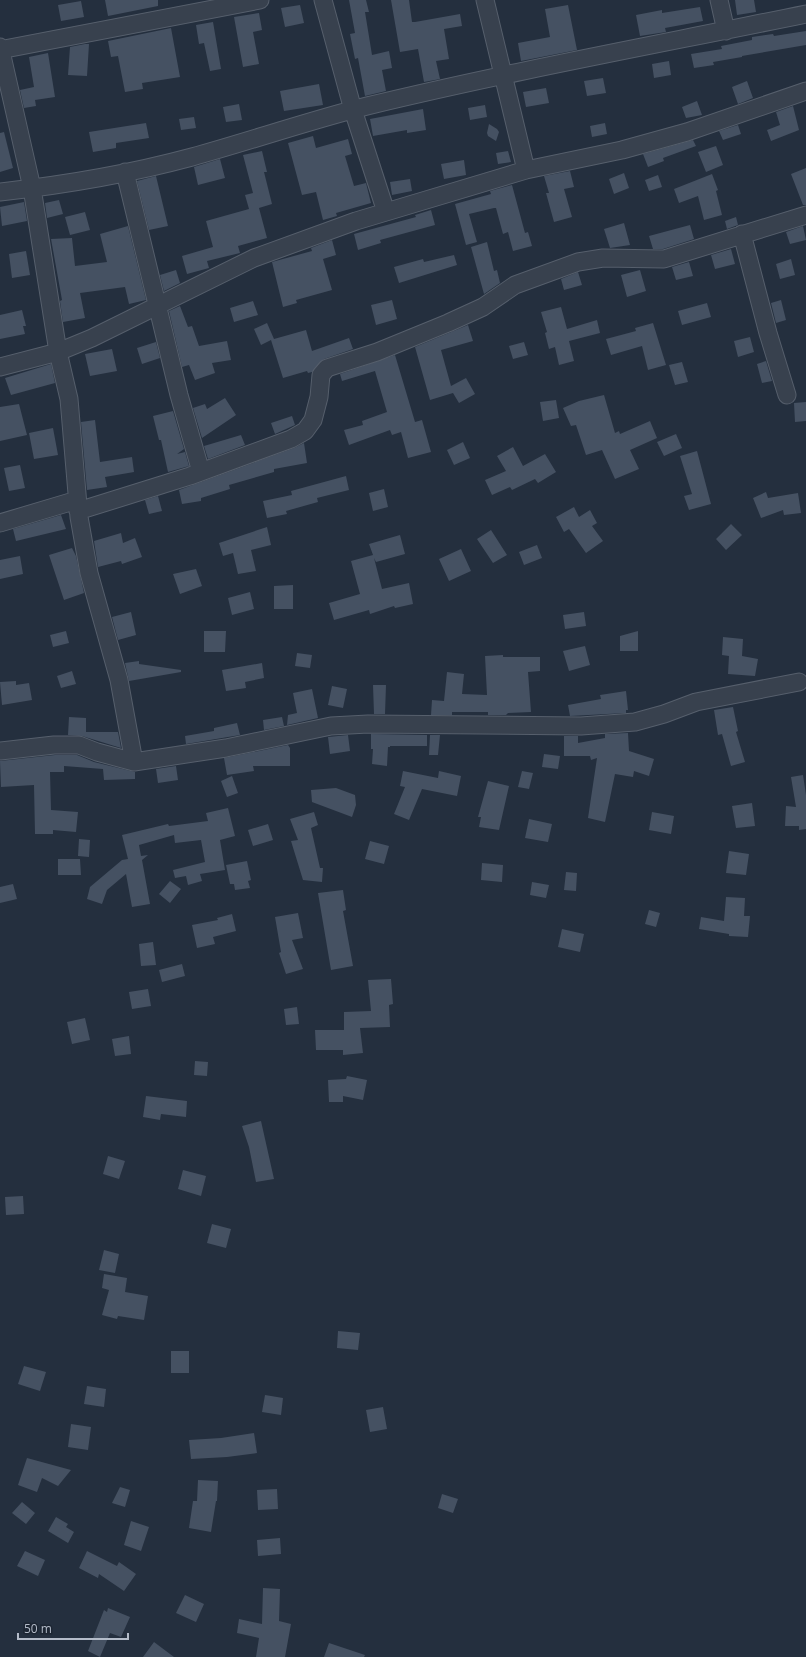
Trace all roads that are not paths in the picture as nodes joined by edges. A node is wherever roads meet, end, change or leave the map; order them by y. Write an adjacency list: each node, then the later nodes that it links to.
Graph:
1 (260, 0): 7 (street)
2 (323, 0): 10 (street)
3 (485, 0): 8 (street)
4 (719, 0): 6 (street)
5 (806, 14): 6 (street)
6 (726, 31): 8 (street)
7 (0, 49): 13 (street)
8 (502, 77): 10 (street); 11 (street)
9 (806, 91): 11 (street)
10 (353, 110): 12 (street); 15 (street)
11 (526, 170): 15 (street)
12 (125, 172): 13 (street); 18 (street)
13 (32, 188): 14 (street); 19 (street)
14 (0, 192)
15 (386, 212): 18 (street)
16 (806, 215): 17 (street)
17 (742, 234): 21 (street); 22 (street)
18 (157, 305): 19 (street); 22 (street)
19 (58, 352): 20 (street); 23 (street)
20 (0, 367)
21 (787, 395)
22 (201, 472): 23 (street)
23 (78, 505): 24 (street); 27 (street)
24 (0, 523)
25 (799, 682): 27 (street)
26 (0, 751): 27 (street)
27 (134, 762)

